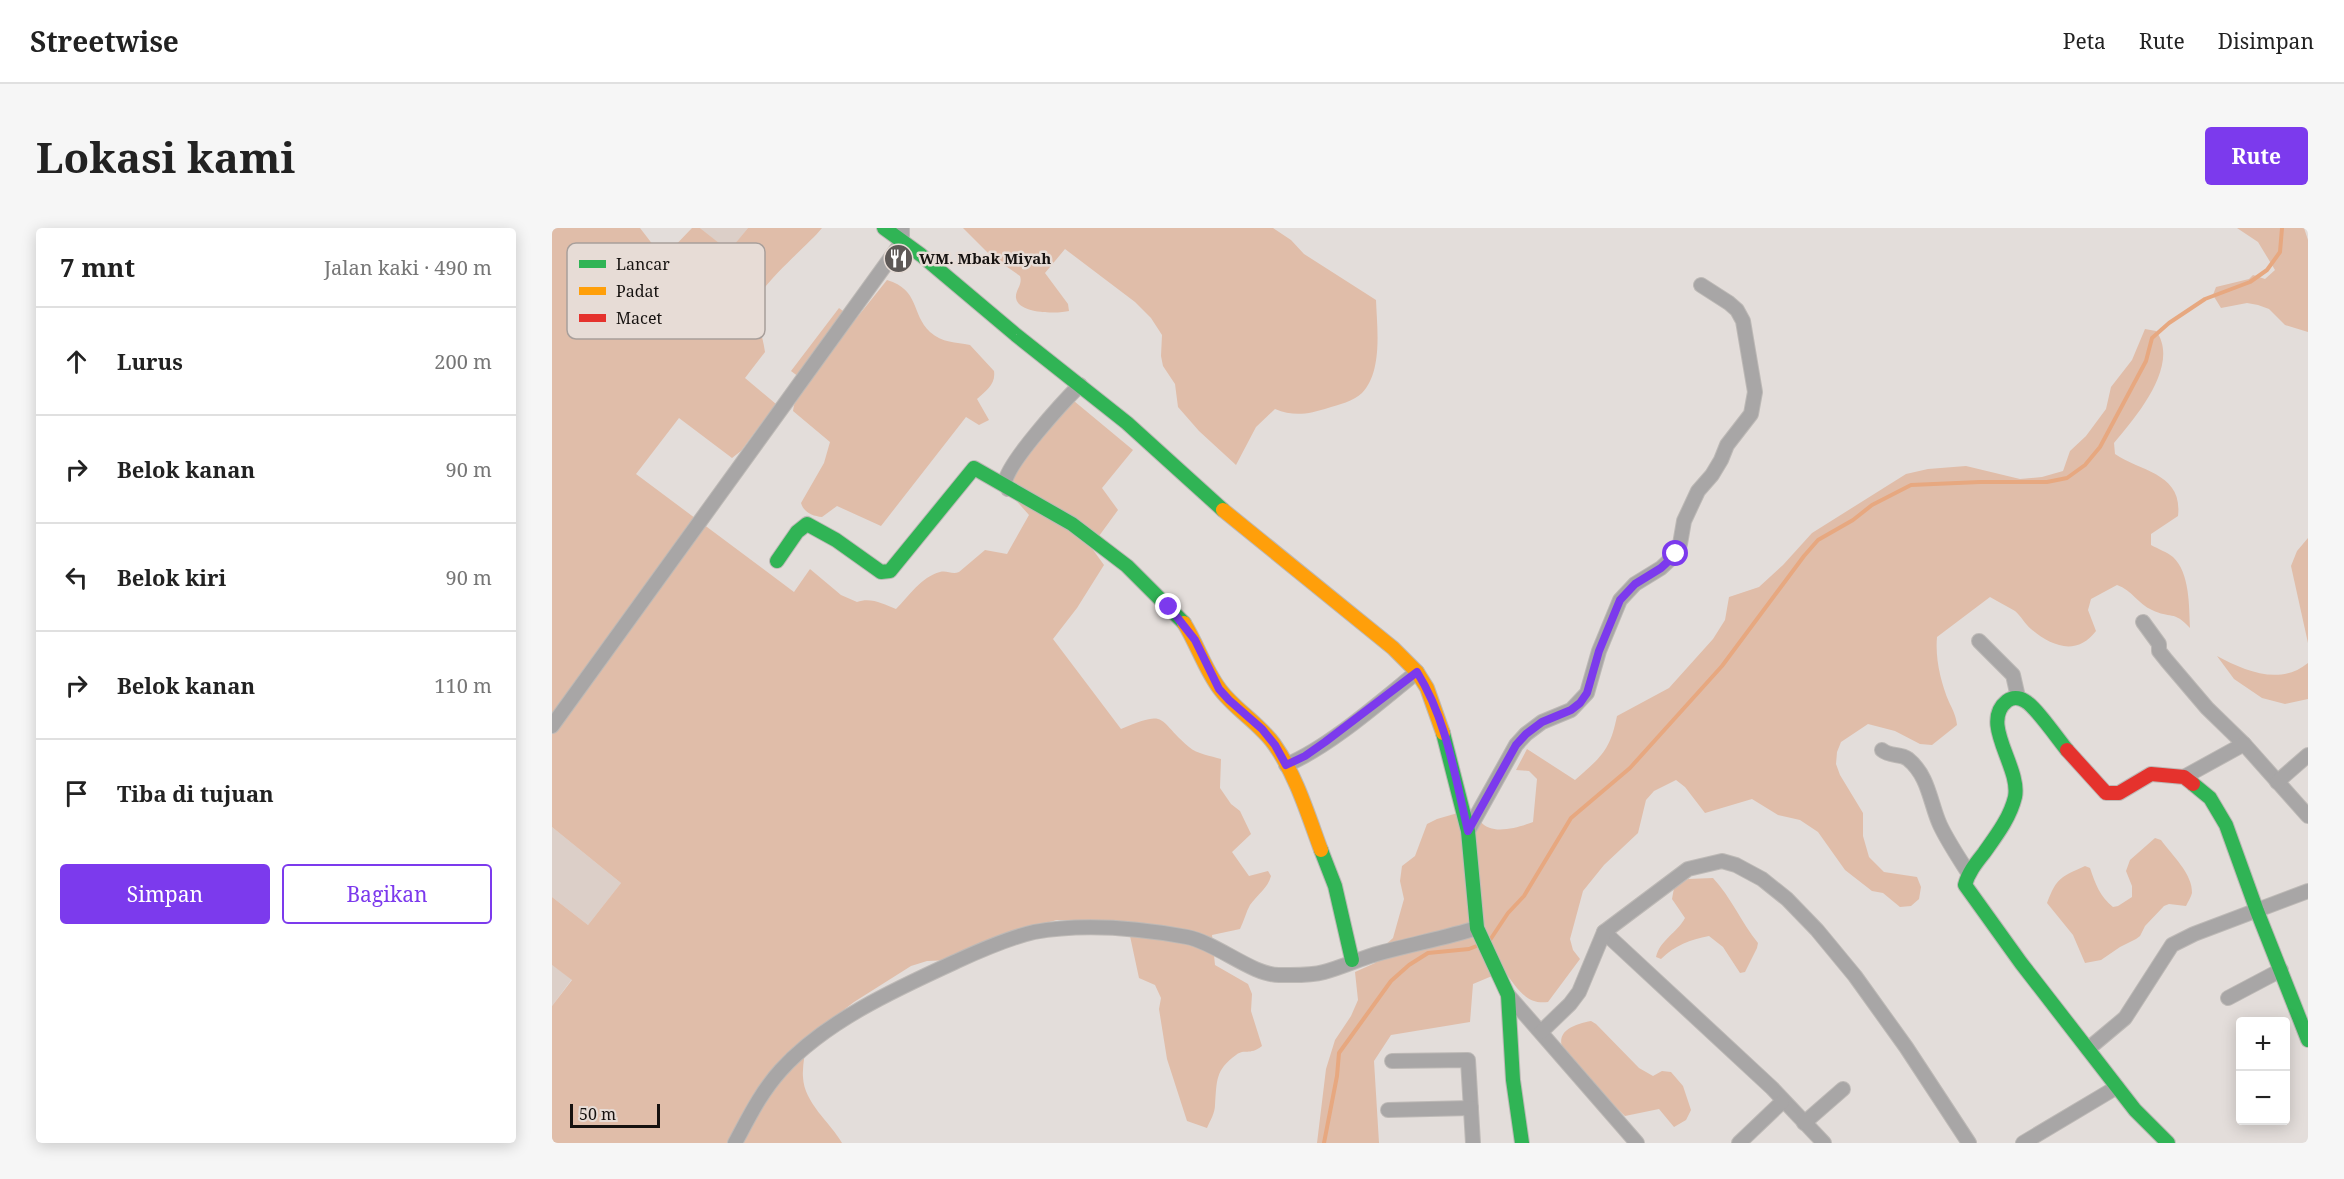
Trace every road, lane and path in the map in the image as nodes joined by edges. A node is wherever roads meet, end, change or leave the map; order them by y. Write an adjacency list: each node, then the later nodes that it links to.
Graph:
1 (884, 228): 2 (street)
2 (902, 235): 4 (street); 11 (street)
3 (1701, 285): 19 (street)
4 (1080, 385): 5 (street); 9 (street)
5 (1008, 489): 6 (street); 15 (street)
6 (777, 561)
7 (2143, 622): 12 (street)
8 (1979, 641): 10 (street)
9 (1417, 672): 15 (street); 19 (street)
10 (2018, 697): 16 (street); 20 (street)
11 (552, 726)
12 (2244, 744): 16 (street); 17 (street)
13 (1882, 750): 20 (street)
14 (2308, 755): 17 (street)
15 (1286, 765): 25 (street)
16 (2184, 777): 22 (street)
17 (2277, 782): 18 (street)
18 (2308, 816)
19 (1468, 831): 24 (street)
20 (1969, 874): 31 (street)
21 (2308, 891): 22 (street)
22 (2257, 911): 26 (street); 31 (street)
23 (1604, 932): 29 (street); 35 (street); 45 (street)
24 (1479, 933): 25 (street); 27 (street)
25 (1352, 960): 39 (street)
26 (2281, 970): 28 (street); 30 (street)
27 (1508, 995): 29 (street); 41 (street)
28 (2228, 998)
29 (1541, 1032): 42 (street)
30 (2308, 1040)
31 (2088, 1049): 33 (street)
32 (1392, 1061): 36 (street)
33 (2117, 1087): 46 (street); 47 (street)
34 (1843, 1089): 38 (street)
35 (1782, 1102): 38 (street); 43 (street)
36 (1471, 1108): 37 (street); 40 (street)
37 (1388, 1110)
38 (1804, 1123): 44 (street)
39 (735, 1143)
40 (1473, 1143)
41 (1522, 1143)
42 (1637, 1143)
43 (1739, 1143)
44 (1824, 1143)
45 (1969, 1143)
46 (2023, 1143)
47 (2168, 1143)

